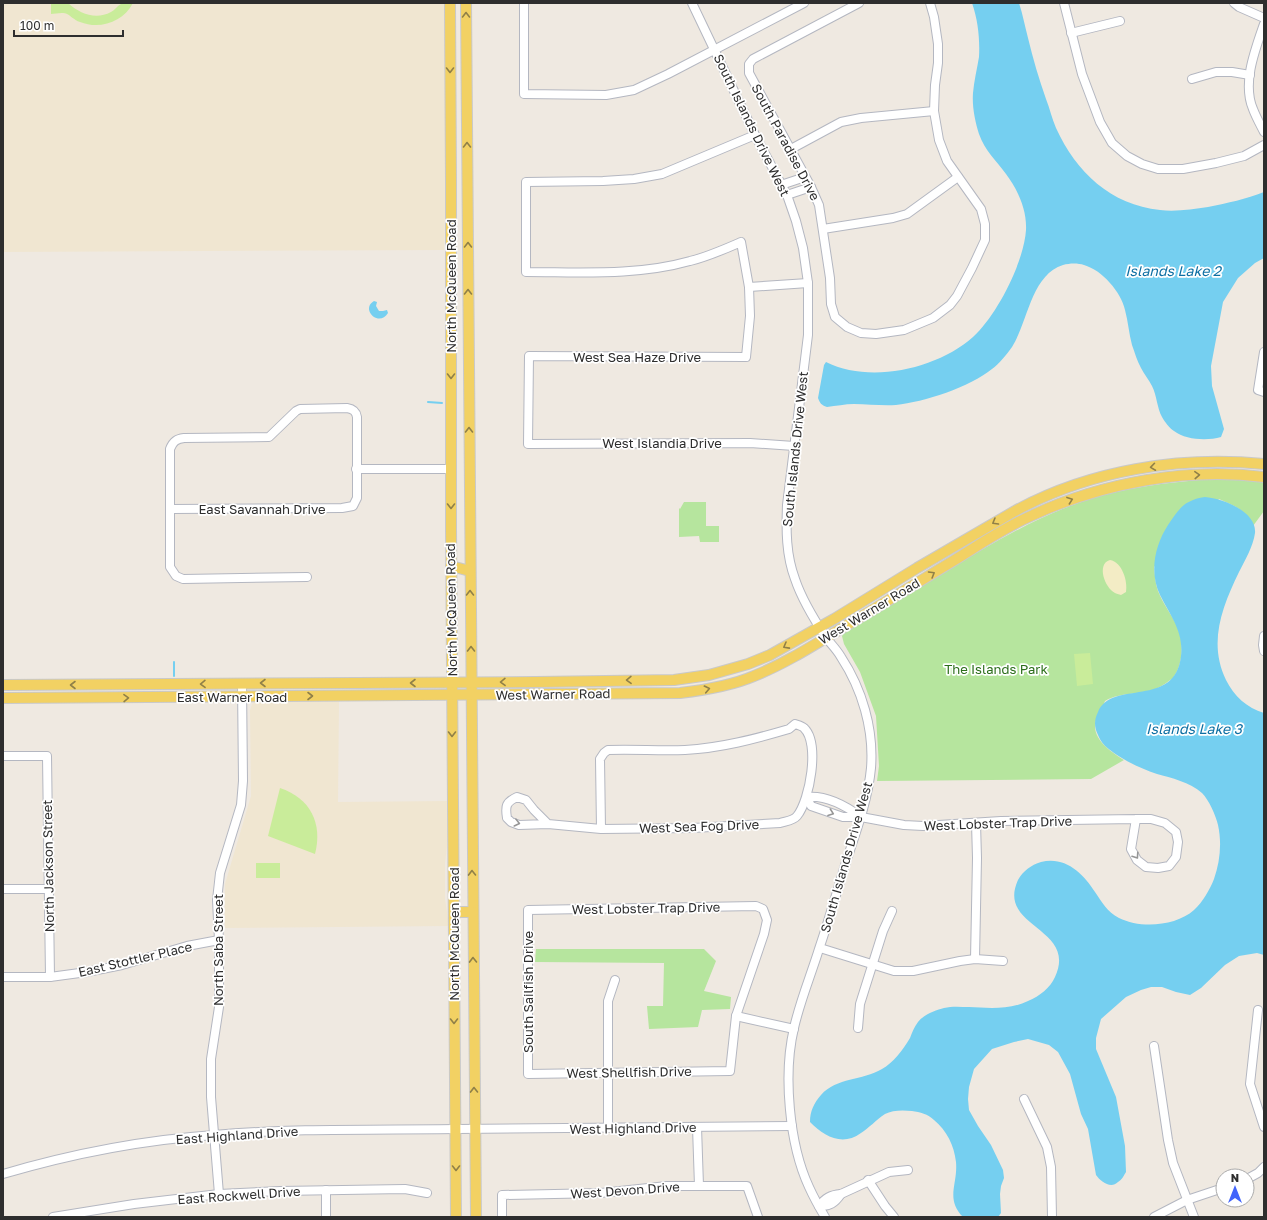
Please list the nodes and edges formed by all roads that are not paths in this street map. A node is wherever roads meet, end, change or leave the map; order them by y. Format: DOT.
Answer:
graph roads {
  1 [pos="450,3"];
  2 [pos="466,3"];
  3 [pos="524,3"];
  4 [pos="692,3"];
  5 [pos="804,3"];
  6 [pos="859,3"];
  7 [pos="930,3"];
  8 [pos="1064,3"];
  9 [pos="1234,3"];
  10 [pos="1264,18"];
  11 [pos="1120,21"];
  12 [pos="1264,24"];
  13 [pos="1070,32"];
  14 [pos="715,50"];
  15 [pos="1250,75"];
  16 [pos="1192,79"];
  17 [pos="934,111"];
  18 [pos="1264,132"];
  19 [pos="755,135"];
  20 [pos="1264,145"];
  21 [pos="791,149"];
  22 [pos="805,177"];
  23 [pos="958,177"];
  24 [pos="781,185"];
  25 [pos="811,187"];
  26 [pos="787,195"];
  27 [pos="823,229"];
  28 [pos="808,283"];
  29 [pos="749,287"];
  30 [pos="1264,352"];
  31 [pos="1261,391"];
  32 [pos="528,444"];
  33 [pos="794,446"];
  34 [pos="1264,464"];
  35 [pos="356,469"];
  36 [pos="451,469"];
  37 [pos="469,469"];
  38 [pos="1264,477"];
  39 [pos="171,509"];
  40 [pos="451,566"];
  41 [pos="470,570"];
  42 [pos="307,577"];
  43 [pos="241,578"];
  44 [pos="241,587"];
  45 [pos="820,627"];
  46 [pos="1264,636"];
  47 [pos="826,637"];
  48 [pos="1264,651"];
  49 [pos="668,680"];
  50 [pos="462,683"];
  51 [pos="242,684"];
  52 [pos="3,685"];
  53 [pos="32,685"];
  54 [pos="3,692"];
  55 [pos="668,693"];
  56 [pos="461,695"];
  57 [pos="243,696"];
  58 [pos="3,698"];
  59 [pos="3,756"];
  60 [pos="807,797"];
  61 [pos="861,817"];
  62 [pos="1136,819"];
  63 [pos="976,823"];
  64 [pos="548,824"];
  65 [pos="601,829"];
  66 [pos="3,889"];
  67 [pos="48,889"];
  68 [pos="528,910"];
  69 [pos="454,912"];
  70 [pos="473,912"];
  71 [pos="892,912"];
  72 [pos="219,940"];
  73 [pos="820,948"];
  74 [pos="976,959"];
  75 [pos="1003,961"];
  76 [pos="872,964"];
  77 [pos="3,977"];
  78 [pos="50,977"];
  79 [pos="615,980"];
  80 [pos="1258,1010"];
  81 [pos="736,1016"];
  82 [pos="858,1028"];
  83 [pos="794,1029"];
  84 [pos="1154,1046"];
  85 [pos="608,1073"];
  86 [pos="528,1074"];
  87 [pos="1024,1099"];
  88 [pos="792,1126"];
  89 [pos="697,1127"];
  90 [pos="1264,1127"];
  91 [pos="608,1128"];
  92 [pos="455,1129"];
  93 [pos="475,1129"];
  94 [pos="213,1135"];
  95 [pos="1264,1167"];
  96 [pos="908,1170"];
  97 [pos="3,1174"];
  98 [pos="1255,1175"];
  99 [pos="868,1180"];
  100 [pos="699,1186"];
  101 [pos="326,1190"];
  102 [pos="1215,1191"];
  103 [pos="427,1193"];
  104 [pos="219,1194"];
  105 [pos="1187,1200"];
  106 [pos="819,1206"];
  107 [pos="58,1216"];
  108 [pos="326,1217"];
  109 [pos="456,1217"];
  110 [pos="476,1217"];
  111 [pos="502,1217"];
  112 [pos="758,1217"];
  113 [pos="825,1217"];
  114 [pos="894,1217"];
  115 [pos="1052,1217"];
  116 [pos="1154,1217"];
  117 [pos="1194,1217"];
  1 -- 36 [label="main road, North McQueen Road, one-way"];
  37 -- 2 [label="main road, North McQueen Road, one-way"];
  3 -- 14 [label="street"];
  4 -- 14 [label="street, South Islands Drive West"];
  5 -- 14 [label="street"];
  6 -- 21 [label="street, South Paradise Drive"];
  7 -- 17 [label="street"];
  8 -- 13 [label="street"];
  9 -- 10 [label="street"];
  11 -- 13 [label="street"];
  12 -- 15 [label="street"];
  13 -- 20 [label="street"];
  14 -- 19 [label="street, South Islands Drive West"];
  15 -- 16 [label="street"];
  15 -- 18 [label="street"];
  17 -- 21 [label="street"];
  17 -- 23 [label="street"];
  19 -- 24 [label="street, South Islands Drive West"];
  19 -- 29 [label="street"];
  21 -- 22 [label="street, South Paradise Drive"];
  22 -- 24 [label="street"];
  22 -- 25 [label="street, South Paradise Drive"];
  23 -- 27 [label="street"];
  23 -- 27 [label="street, South Paradise Drive"];
  24 -- 26 [label="street, South Islands Drive West"];
  25 -- 26 [label="street"];
  25 -- 27 [label="street, South Paradise Drive"];
  26 -- 28 [label="street, South Islands Drive West"];
  28 -- 29 [label="street"];
  28 -- 33 [label="street, South Islands Drive West"];
  29 -- 32 [label="street, West Sea Haze Drive"];
  30 -- 31 [label="street"];
  32 -- 33 [label="street, West Islandia Drive"];
  33 -- 45 [label="street, South Islands Drive West"];
  34 -- 45 [label="main road, West Warner Road, one-way"];
  35 -- 36 [label="street"];
  35 -- 39 [label="street, East Savannah Drive"];
  35 -- 39 [label="street"];
  36 -- 37 [label="main road"];
  36 -- 40 [label="main road, North McQueen Road, one-way"];
  37 -- 41 [label="main road, North McQueen Road"];
  47 -- 38 [label="main road, West Warner Road, one-way"];
  39 -- 43 [label="street"];
  40 -- 41 [label="main road"];
  40 -- 50 [label="main road, North McQueen Road"];
  50 -- 41 [label="main road, North McQueen Road, one-way"];
  42 -- 43 [label="street"];
  43 -- 44 [label="street"];
  45 -- 47 [label="street, South Islands Drive West"];
  45 -- 49 [label="main road, West Warner Road, one-way"];
  46 -- 48 [label="street"];
  55 -- 47 [label="main road, West Warner Road, one-way"];
  47 -- 61 [label="street, South Islands Drive West"];
  49 -- 50 [label="main road, West Warner Road, one-way"];
  49 -- 55 [label="main road"];
  50 -- 51 [label="main road, East Warner Road, one-way"];
  50 -- 56 [label="main road, North McQueen Road"];
  50 -- 56 [label="main road, North McQueen Road"];
  51 -- 53 [label="main road, East Warner Road, one-way"];
  51 -- 57 [label="street, North Saba Street"];
  52 -- 53 [label="main road, East Warner Road"];
  53 -- 54 [label="main road"];
  55 -- 56 [label="main road, West Warner Road"];
  57 -- 56 [label="main road, East Warner Road, one-way"];
  56 -- 69 [label="main road, North McQueen Road, one-way"];
  70 -- 56 [label="main road, North McQueen Road, one-way"];
  58 -- 57 [label="main road, East Warner Road, one-way"];
  57 -- 72 [label="street, North Saba Street"];
  59 -- 67 [label="street, North Jackson Street"];
  60 -- 61 [label="street"];
  60 -- 65 [label="street, West Sea Fog Drive"];
  60 -- 65 [label="street"];
  61 -- 63 [label="street, West Lobster Trap Drive"];
  61 -- 73 [label="street, South Islands Drive West"];
  62 -- 62 [label="street, West Lobster Trap Drive, one-way"];
  62 -- 63 [label="street, West Lobster Trap Drive"];
  63 -- 74 [label="street"];
  64 -- 64 [label="street, West Sea Fog Drive, one-way"];
  64 -- 65 [label="street, West Sea Fog Drive"];
  66 -- 67 [label="street"];
  67 -- 78 [label="street, North Jackson Street"];
  68 -- 81 [label="street, West Lobster Trap Drive"];
  68 -- 86 [label="street, South Sailfish Drive"];
  69 -- 70 [label="main road"];
  69 -- 92 [label="main road, North McQueen Road, one-way"];
  93 -- 70 [label="main road, North McQueen Road, one-way"];
  71 -- 76 [label="street"];
  72 -- 78 [label="street, East Stottler Place"];
  72 -- 94 [label="street, North Saba Street"];
  73 -- 76 [label="street"];
  73 -- 83 [label="street, South Islands Drive West"];
  74 -- 75 [label="street"];
  74 -- 76 [label="street"];
  76 -- 82 [label="street"];
  77 -- 78 [label="street, East Stottler Place"];
  79 -- 85 [label="street"];
  80 -- 90 [label="street"];
  81 -- 83 [label="street"];
  81 -- 85 [label="street, West Shellfish Drive"];
  83 -- 88 [label="street, South Islands Drive West"];
  84 -- 105 [label="street"];
  85 -- 86 [label="street, West Shellfish Drive"];
  85 -- 91 [label="street"];
  87 -- 115 [label="street"];
  88 -- 89 [label="street, West Highland Drive"];
  88 -- 106 [label="street, South Islands Drive West"];
  89 -- 91 [label="street, West Highland Drive"];
  89 -- 100 [label="street"];
  91 -- 93 [label="street, West Highland Drive"];
  92 -- 93 [label="street, East Highland Drive"];
  92 -- 94 [label="street, East Highland Drive"];
  92 -- 109 [label="main road, North McQueen Road, one-way"];
  93 -- 110 [label="main road, North McQueen Road"];
  94 -- 97 [label="street, East Highland Drive"];
  94 -- 104 [label="street, North Saba Street"];
  95 -- 98 [label="street"];
  96 -- 99 [label="street"];
  99 -- 106 [label="street"];
  99 -- 114 [label="street"];
  100 -- 111 [label="street, West Devon Drive"];
  100 -- 112 [label="street, West Devon Drive"];
  101 -- 103 [label="street, East Rockwell Drive"];
  101 -- 104 [label="street, East Rockwell Drive"];
  101 -- 108 [label="street"];
  102 -- 105 [label="street"];
  104 -- 107 [label="street, East Rockwell Drive"];
  105 -- 116 [label="street"];
  105 -- 117 [label="street"];
  106 -- 113 [label="street, South Islands Drive West"];
}
